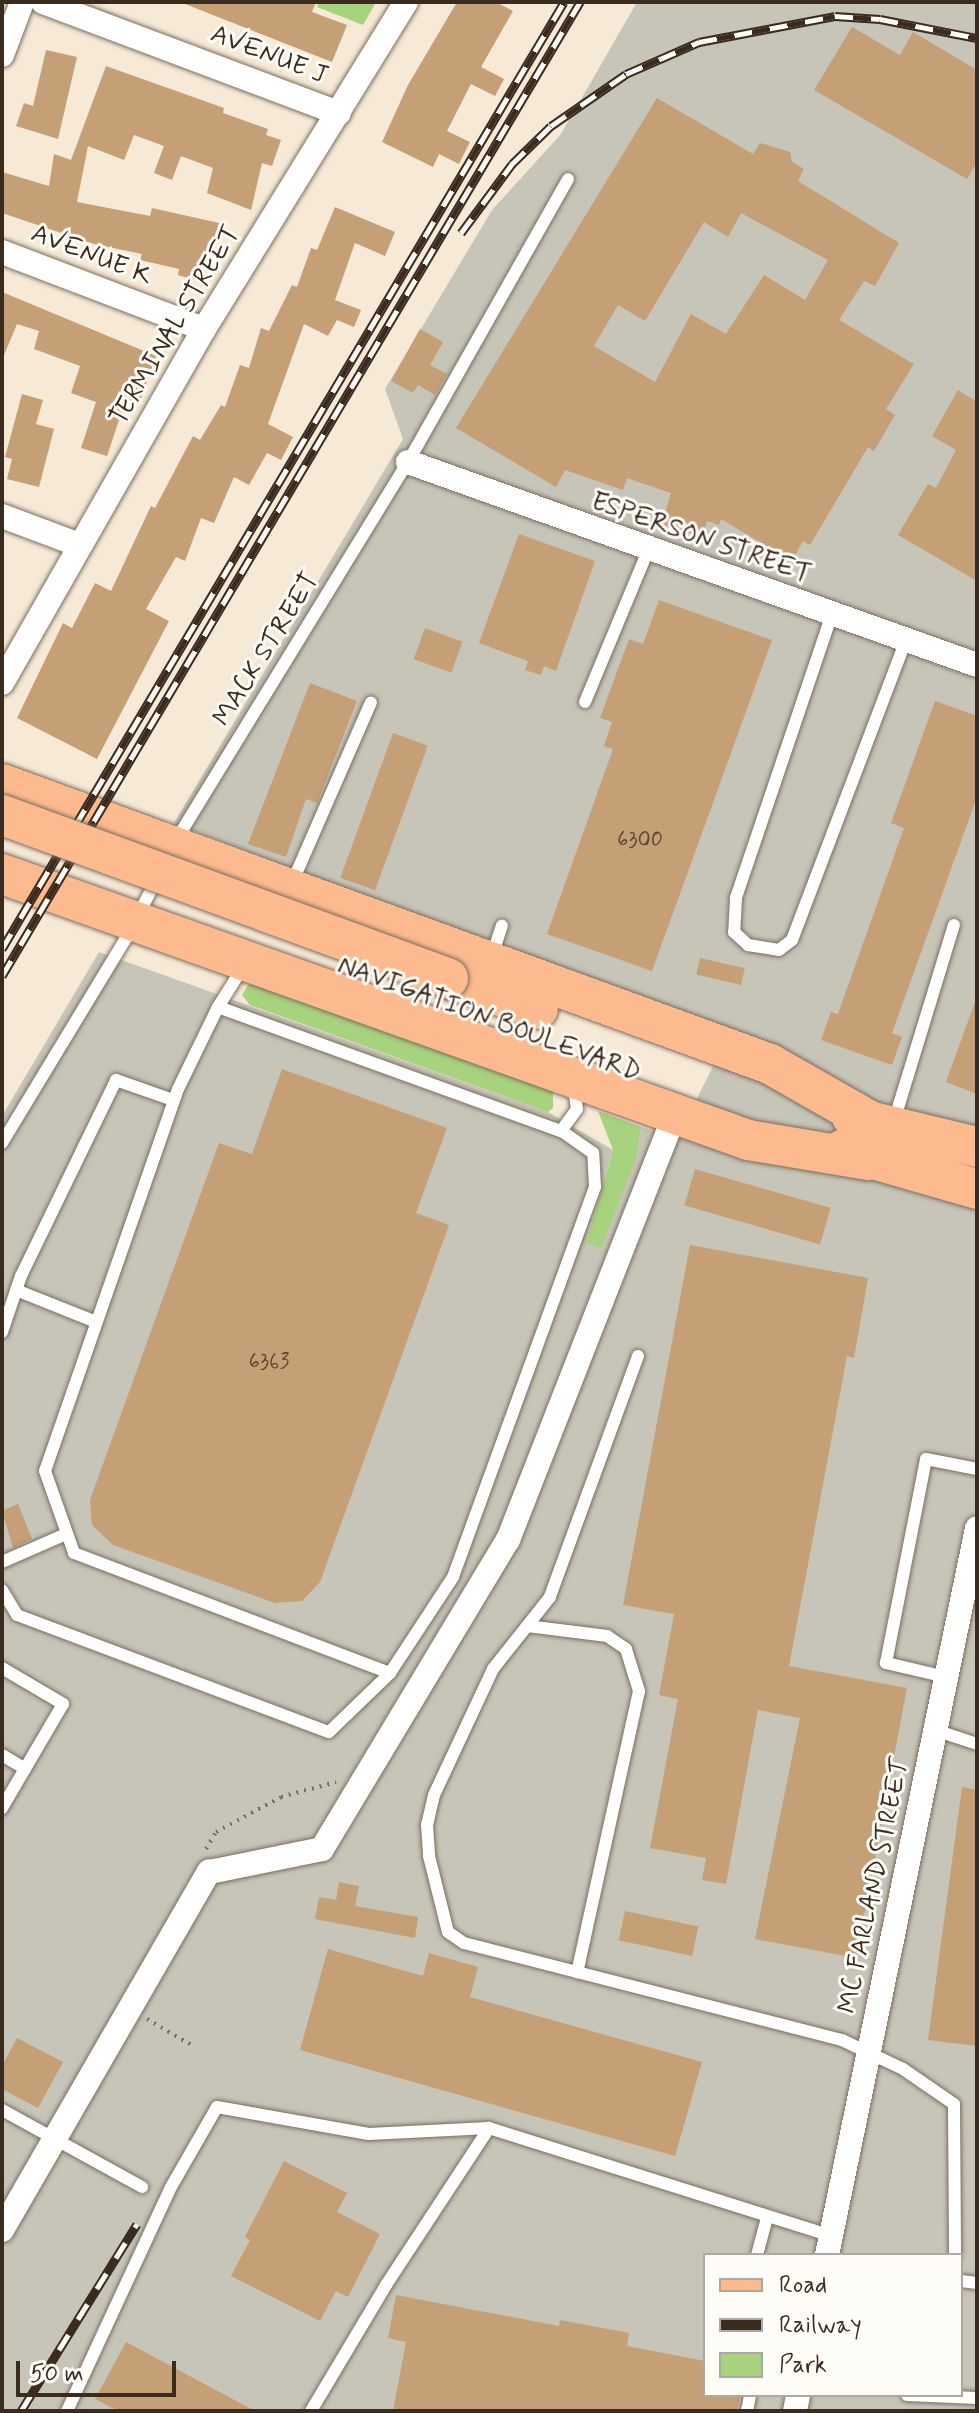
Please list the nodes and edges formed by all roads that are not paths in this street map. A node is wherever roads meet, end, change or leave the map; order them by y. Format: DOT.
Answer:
graph roads {
  1 [pos="22,2"];
  2 [pos="43,2"];
  3 [pos="406,2"];
  4 [pos="2,55"];
  5 [pos="339,113"];
  6 [pos="568,179"];
  7 [pos="2,252"];
  8 [pos="204,329"];
  9 [pos="408,462"];
  10 [pos="2,516"];
  11 [pos="79,545"];
  12 [pos="648,551"];
  13 [pos="832,614"];
  14 [pos="905,642"];
  15 [pos="977,665"];
  16 [pos="2,683"];
  17 [pos="371,702"];
  18 [pos="585,702"];
  19 [pos="2,784"];
  20 [pos="2,815"];
  21 [pos="2,845"];
  22 [pos="172,847"];
  23 [pos="2,874"];
  24 [pos="289,889"];
  25 [pos="136,922"];
  26 [pos="954,925"];
  27 [pos="247,962"];
  28 [pos="444,990"];
  29 [pos="218,1007"];
  30 [pos="573,1080"];
  31 [pos="173,1100"];
  32 [pos="674,1116"];
  33 [pos="561,1131"];
  34 [pos="879,1138"];
  35 [pos="2,1143"];
  36 [pos="977,1147"];
  37 [pos="977,1189"];
  38 [pos="16,1290"];
  39 [pos="96,1322"];
  40 [pos="2,1332"];
  41 [pos="638,1356"];
  42 [pos="977,1469"];
  43 [pos="977,1528"];
  44 [pos="66,1534"];
  45 [pos="2,1562"];
  46 [pos="2,1590"];
  47 [pos="527,1626"];
  48 [pos="2,1668"];
  49 [pos="390,1673"];
  50 [pos="946,1677"];
  51 [pos="935,1730"];
  52 [pos="977,1744"];
  53 [pos="2,1755"];
  54 [pos="25,1769"];
  55 [pos="2,1808"];
  56 [pos="577,1972"];
  57 [pos="869,2051"];
  58 [pos="2,2110"];
  59 [pos="489,2128"];
  60 [pos="54,2139"];
  61 [pos="142,2187"];
  62 [pos="767,2217"];
  63 [pos="2,2230"];
  64 [pos="829,2246"];
  65 [pos="758,2253"];
  66 [pos="955,2253"];
  67 [pos="67,2411"];
  68 [pos="311,2411"];
  1 -- 4 [label="street"];
  2 -- 5 [label="street, AVENUE J"];
  3 -- 5 [label="street, TERMINAL STREET"];
  5 -- 8 [label="street, TERMINAL STREET"];
  6 -- 9 [label="lane, MACK STREET"];
  7 -- 8 [label="street, AVENUE K"];
  8 -- 11 [label="street, TERMINAL STREET"];
  9 -- 12 [label="street, ESPERSON STREET"];
  9 -- 22 [label="lane, MACK STREET"];
  10 -- 11 [label="street"];
  11 -- 16 [label="street, TERMINAL STREET"];
  12 -- 13 [label="street, ESPERSON STREET"];
  12 -- 18 [label="lane"];
  13 -- 14 [label="street, ESPERSON STREET"];
  13 -- 14 [label="lane"];
  14 -- 15 [label="street, ESPERSON STREET"];
  17 -- 24 [label="lane"];
  19 -- 22 [label="main road"];
  20 -- 28 [label="main road, NAVIGATION BOULEVARD, bridge"];
  21 -- 28 [label="main road, NAVIGATION BOULEVARD"];
  22 -- 24 [label="main road"];
  22 -- 25 [label="lane, MACK STREET"];
  23 -- 25 [label="main road"];
  24 -- 34 [label="main road"];
  25 -- 27 [label="main road"];
  25 -- 35 [label="lane, MACK STREET"];
  26 -- 34 [label="lane"];
  27 -- 29 [label="lane"];
  27 -- 30 [label="main road"];
  28 -- 34 [label="main road, NAVIGATION BOULEVARD"];
  29 -- 31 [label="lane"];
  29 -- 33 [label="lane"];
  30 -- 32 [label="main road"];
  30 -- 33 [label="lane"];
  31 -- 38 [label="lane"];
  31 -- 39 [label="lane"];
  32 -- 34 [label="main road"];
  32 -- 60 [label="street"];
  33 -- 49 [label="lane"];
  34 -- 36 [label="main road, NAVIGATION BOULEVARD"];
  34 -- 37 [label="main road, NAVIGATION BOULEVARD"];
  38 -- 39 [label="lane"];
  38 -- 40 [label="lane"];
  39 -- 44 [label="lane"];
  41 -- 47 [label="lane"];
  42 -- 50 [label="lane"];
  43 -- 50 [label="street, MC FARLAND STREET"];
  44 -- 45 [label="lane"];
  44 -- 49 [label="lane"];
  46 -- 49 [label="lane"];
  47 -- 56 [label="lane"];
  47 -- 56 [label="lane"];
  48 -- 54 [label="lane"];
  50 -- 51 [label="street, MC FARLAND STREET"];
  51 -- 52 [label="lane"];
  51 -- 57 [label="street, MC FARLAND STREET"];
  53 -- 54 [label="lane"];
  54 -- 55 [label="lane"];
  56 -- 57 [label="lane"];
  57 -- 64 [label="street, MC FARLAND STREET"];
  57 -- 66 [label="lane"];
  58 -- 60 [label="lane"];
  59 -- 62 [label="lane"];
  59 -- 67 [label="lane"];
  59 -- 68 [label="lane"];
  60 -- 61 [label="lane"];
  60 -- 63 [label="street"];
  62 -- 64 [label="lane"];
  62 -- 65 [label="lane"];
}
